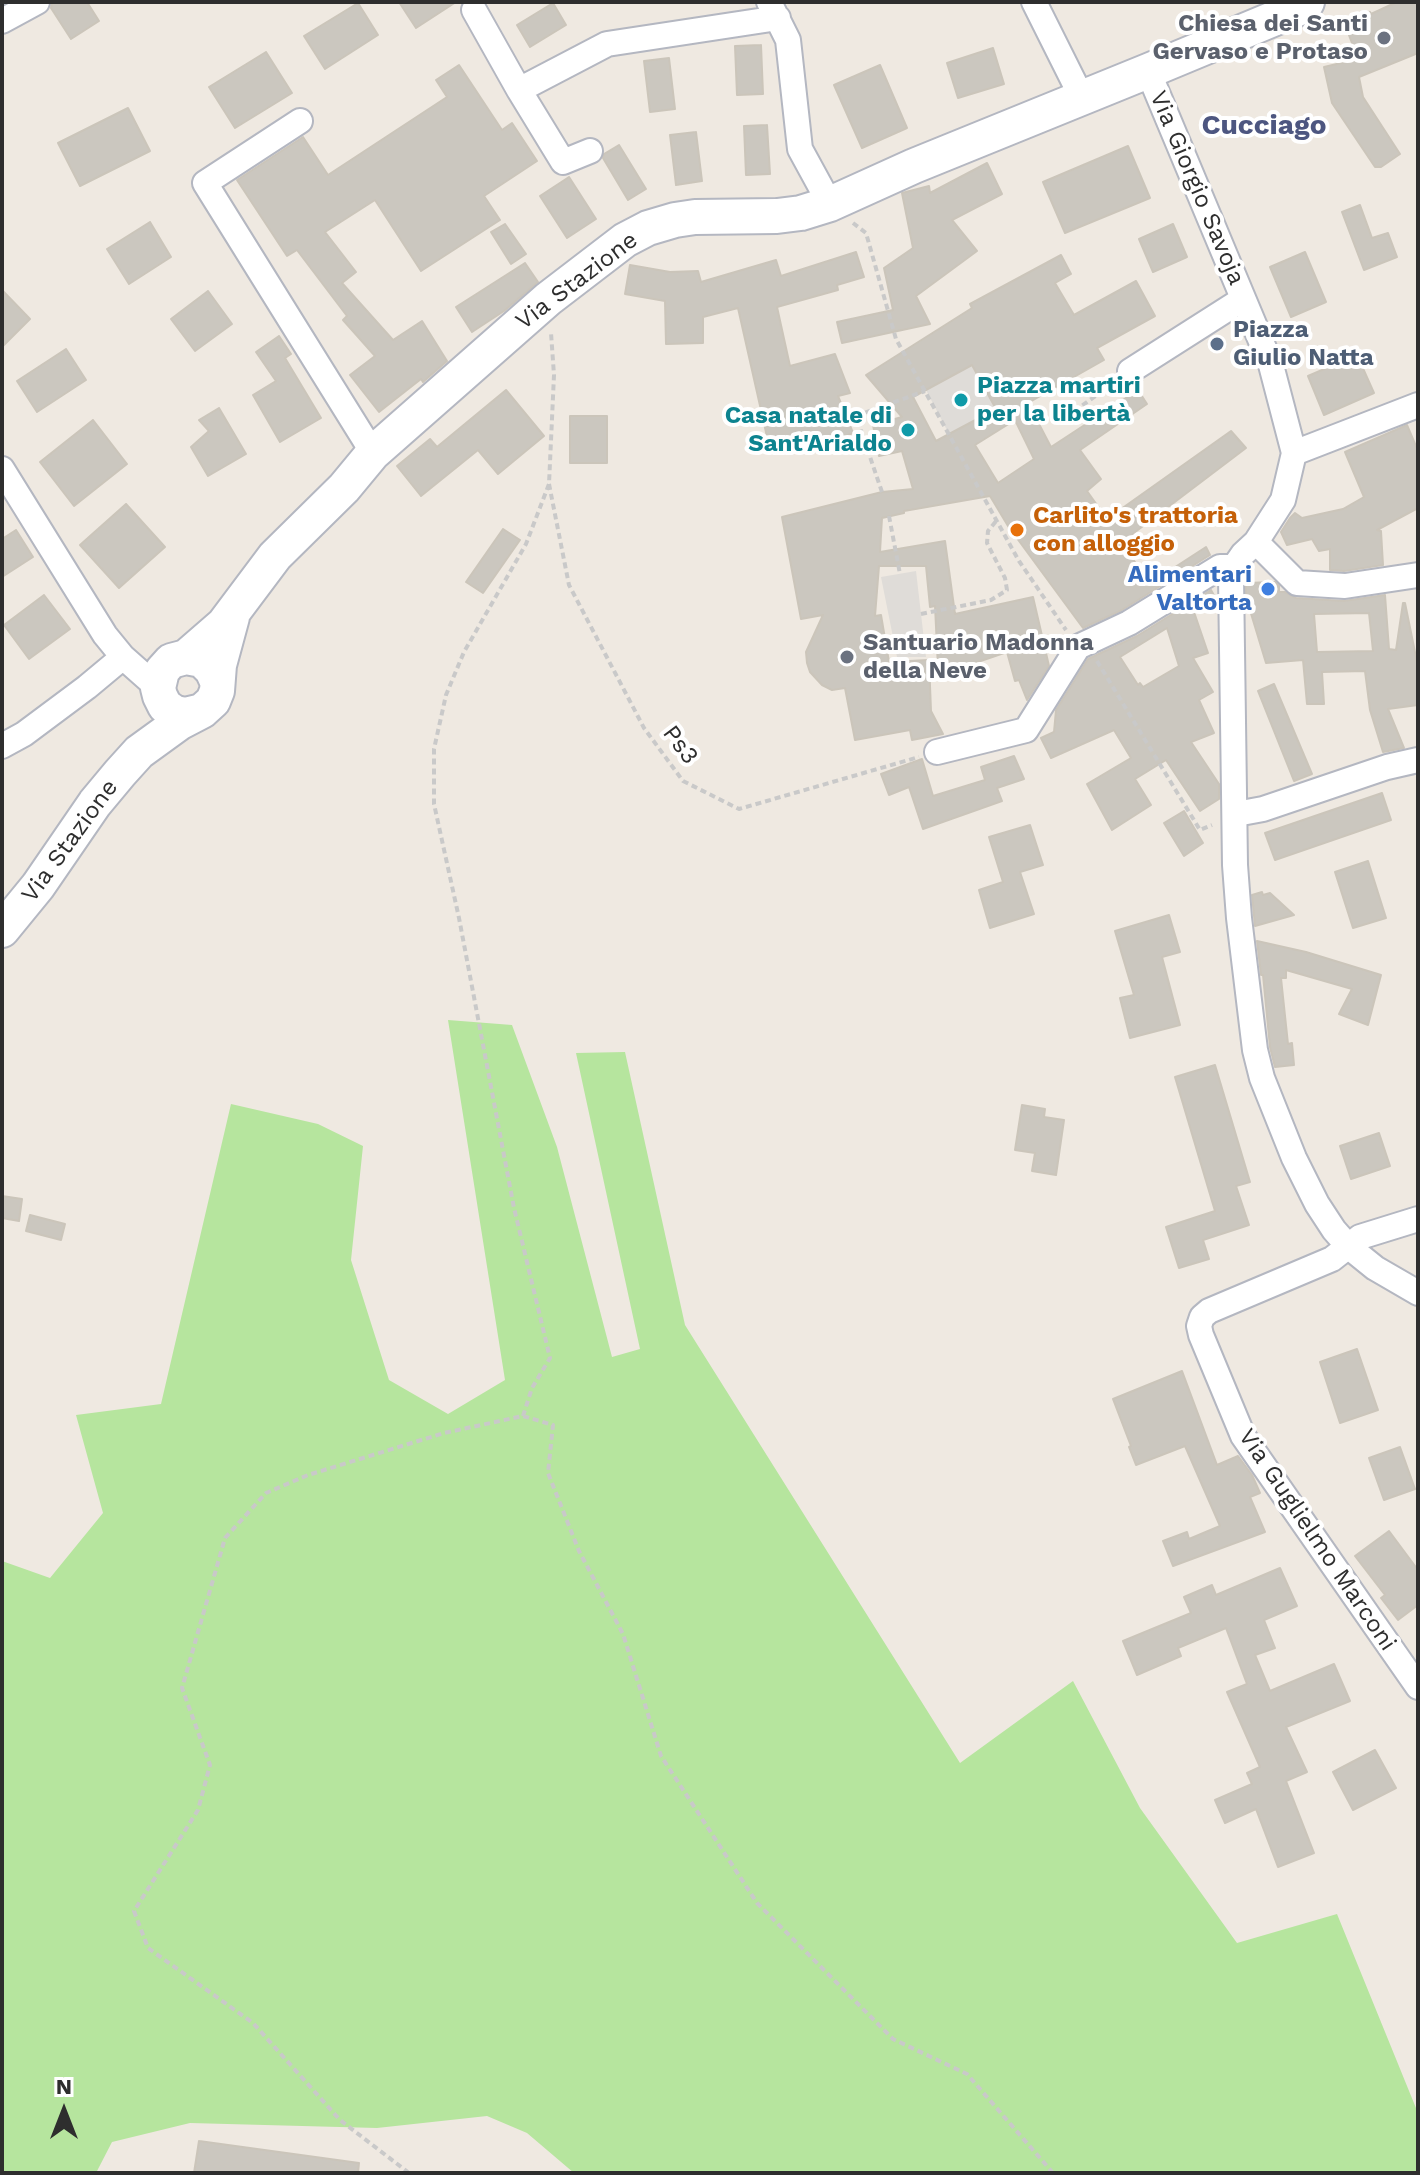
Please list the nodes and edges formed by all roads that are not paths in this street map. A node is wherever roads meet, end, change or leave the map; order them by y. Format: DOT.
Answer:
graph roads {
  1 [pos="37,2"];
  2 [pos="1034,2"];
  3 [pos="1307,2"];
  4 [pos="474,10"];
  5 [pos="773,10"];
  6 [pos="2,21"];
  7 [pos="1148,71"];
  8 [pos="519,90"];
  9 [pos="1082,98"];
  10 [pos="300,121"];
  11 [pos="590,151"];
  12 [pos="830,204"];
  13 [pos="1243,299"];
  14 [pos="1130,371"];
  15 [pos="1418,405"];
  16 [pos="373,453"];
  17 [pos="1294,453"];
  18 [pos="2,469"];
  19 [pos="1256,542"];
  20 [pos="1234,567"];
  21 [pos="1418,575"];
  22 [pos="234,613"];
  23 [pos="123,657"];
  24 [pos="181,658"];
  25 [pos="217,681"];
  26 [pos="159,692"];
  27 [pos="202,711"];
  28 [pos="2,746"];
  29 [pos="139,752"];
  30 [pos="937,752"];
  31 [pos="1418,760"];
  32 [pos="1236,814"];
  33 [pos="2,930"];
  34 [pos="1418,1219"];
  35 [pos="1349,1247"];
  36 [pos="1418,1293"];
  37 [pos="1418,1687"];
  1 -- 6 [label="street"];
  2 -- 9 [label="street"];
  3 -- 7 [label="main road, Via Stazione"];
  4 -- 8 [label="street"];
  5 -- 8 [label="street"];
  5 -- 12 [label="street"];
  7 -- 9 [label="main road, Via Stazione"];
  7 -- 13 [label="street, Via Giorgio Savoja"];
  8 -- 11 [label="street"];
  9 -- 12 [label="main road, Via Stazione"];
  10 -- 16 [label="street"];
  12 -- 16 [label="main road, Via Stazione"];
  13 -- 14 [label="street"];
  13 -- 17 [label="street, Via Giorgio Savoja"];
  15 -- 17 [label="street"];
  16 -- 22 [label="main road, Via Stazione"];
  17 -- 19 [label="street, Via Giorgio Savoja"];
  18 -- 23 [label="street"];
  19 -- 20 [label="street, Via Giorgio Savoja"];
  19 -- 21 [label="street"];
  20 -- 30 [label="street"];
  20 -- 32 [label="street"];
  22 -- 24 [label="main road, Via Stazione"];
  22 -- 25 [label="main road, Via Stazione"];
  23 -- 24 [label="street"];
  23 -- 26 [label="street"];
  23 -- 28 [label="street"];
  24 -- 25 [label="main road"];
  24 -- 26 [label="main road"];
  25 -- 27 [label="main road"];
  26 -- 27 [label="main road"];
  26 -- 29 [label="main road, Via Stazione"];
  27 -- 29 [label="main road, Via Stazione"];
  29 -- 33 [label="main road, Via Stazione"];
  31 -- 32 [label="street"];
  32 -- 35 [label="street"];
  34 -- 35 [label="street"];
  35 -- 36 [label="street"];
  35 -- 37 [label="street, Via Guglielmo Marconi"];
}
